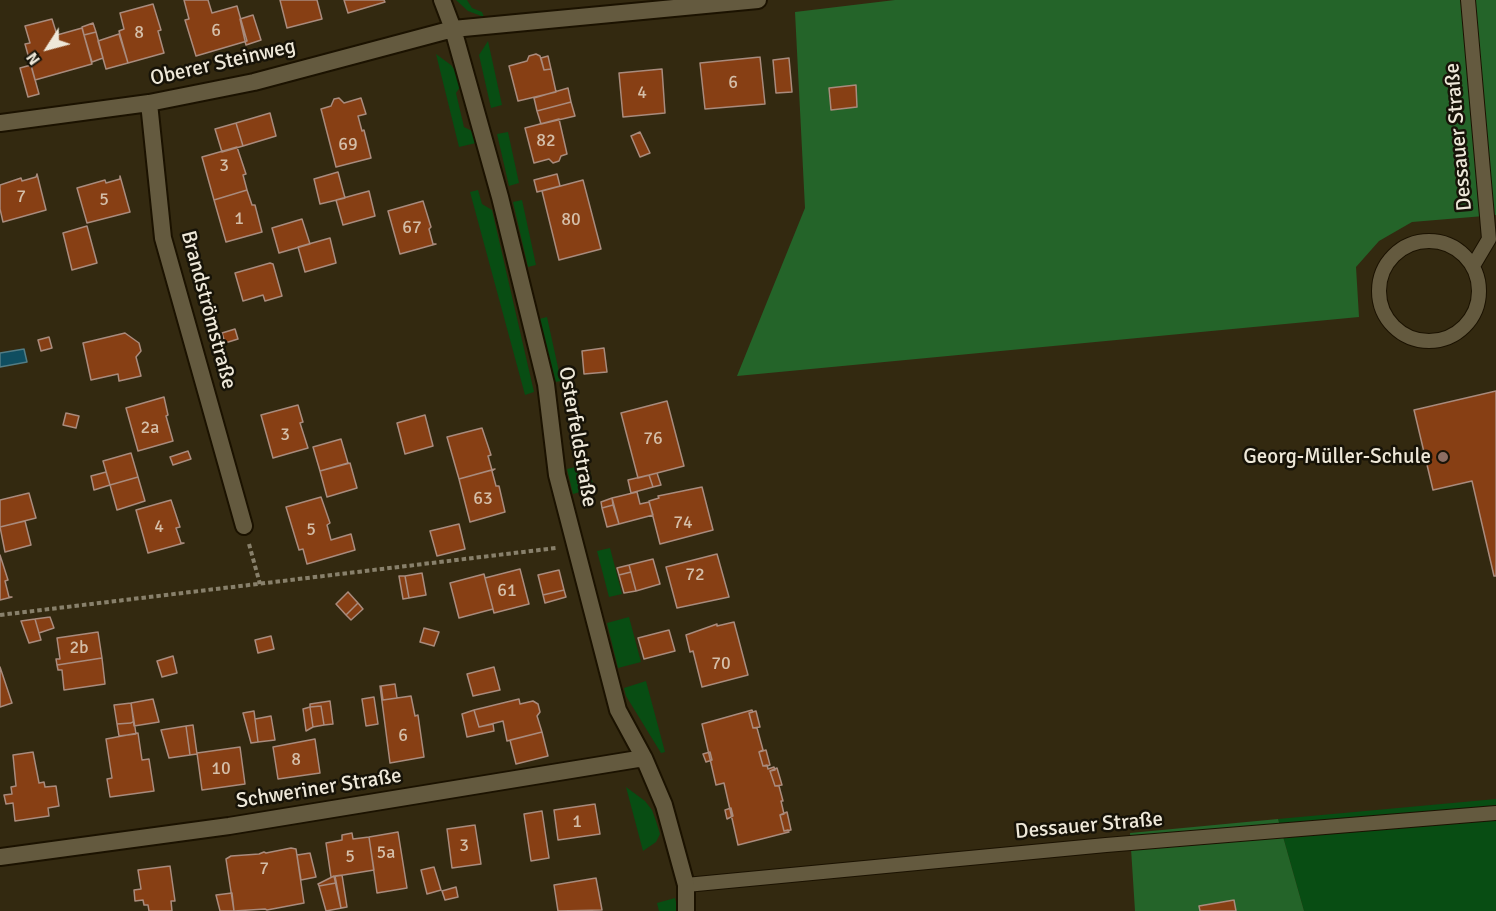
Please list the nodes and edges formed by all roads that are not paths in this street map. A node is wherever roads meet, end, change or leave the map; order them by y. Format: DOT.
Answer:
graph roads {
  1 [pos="442,0"];
  2 [pos="758,0"];
  3 [pos="1468,0"];
  4 [pos="453,29"];
  5 [pos="149,103"];
  6 [pos="0,123"];
  7 [pos="1473,266"];
  8 [pos="244,525"];
  9 [pos="644,758"];
  10 [pos="1496,813"];
  11 [pos="0,857"];
  12 [pos="686,885"];
  13 [pos="686,911"];
  1 -- 4 [label="street, Osterfeldstraße"];
  2 -- 4 [label="street, Oberer Steinweg"];
  3 -- 7 [label="lane, Dessauer Straße"];
  4 -- 5 [label="street, Oberer Steinweg"];
  4 -- 9 [label="street, Osterfeldstraße"];
  5 -- 6 [label="street, Oberer Steinweg"];
  5 -- 8 [label="street, Brandströmstraße"];
  7 -- 7 [label="lane"];
  9 -- 11 [label="street, Schweriner Straße"];
  9 -- 12 [label="street, Osterfeldstraße"];
  10 -- 12 [label="lane, Dessauer Straße"];
  12 -- 13 [label="street, Osterfeldstraße"];
}
